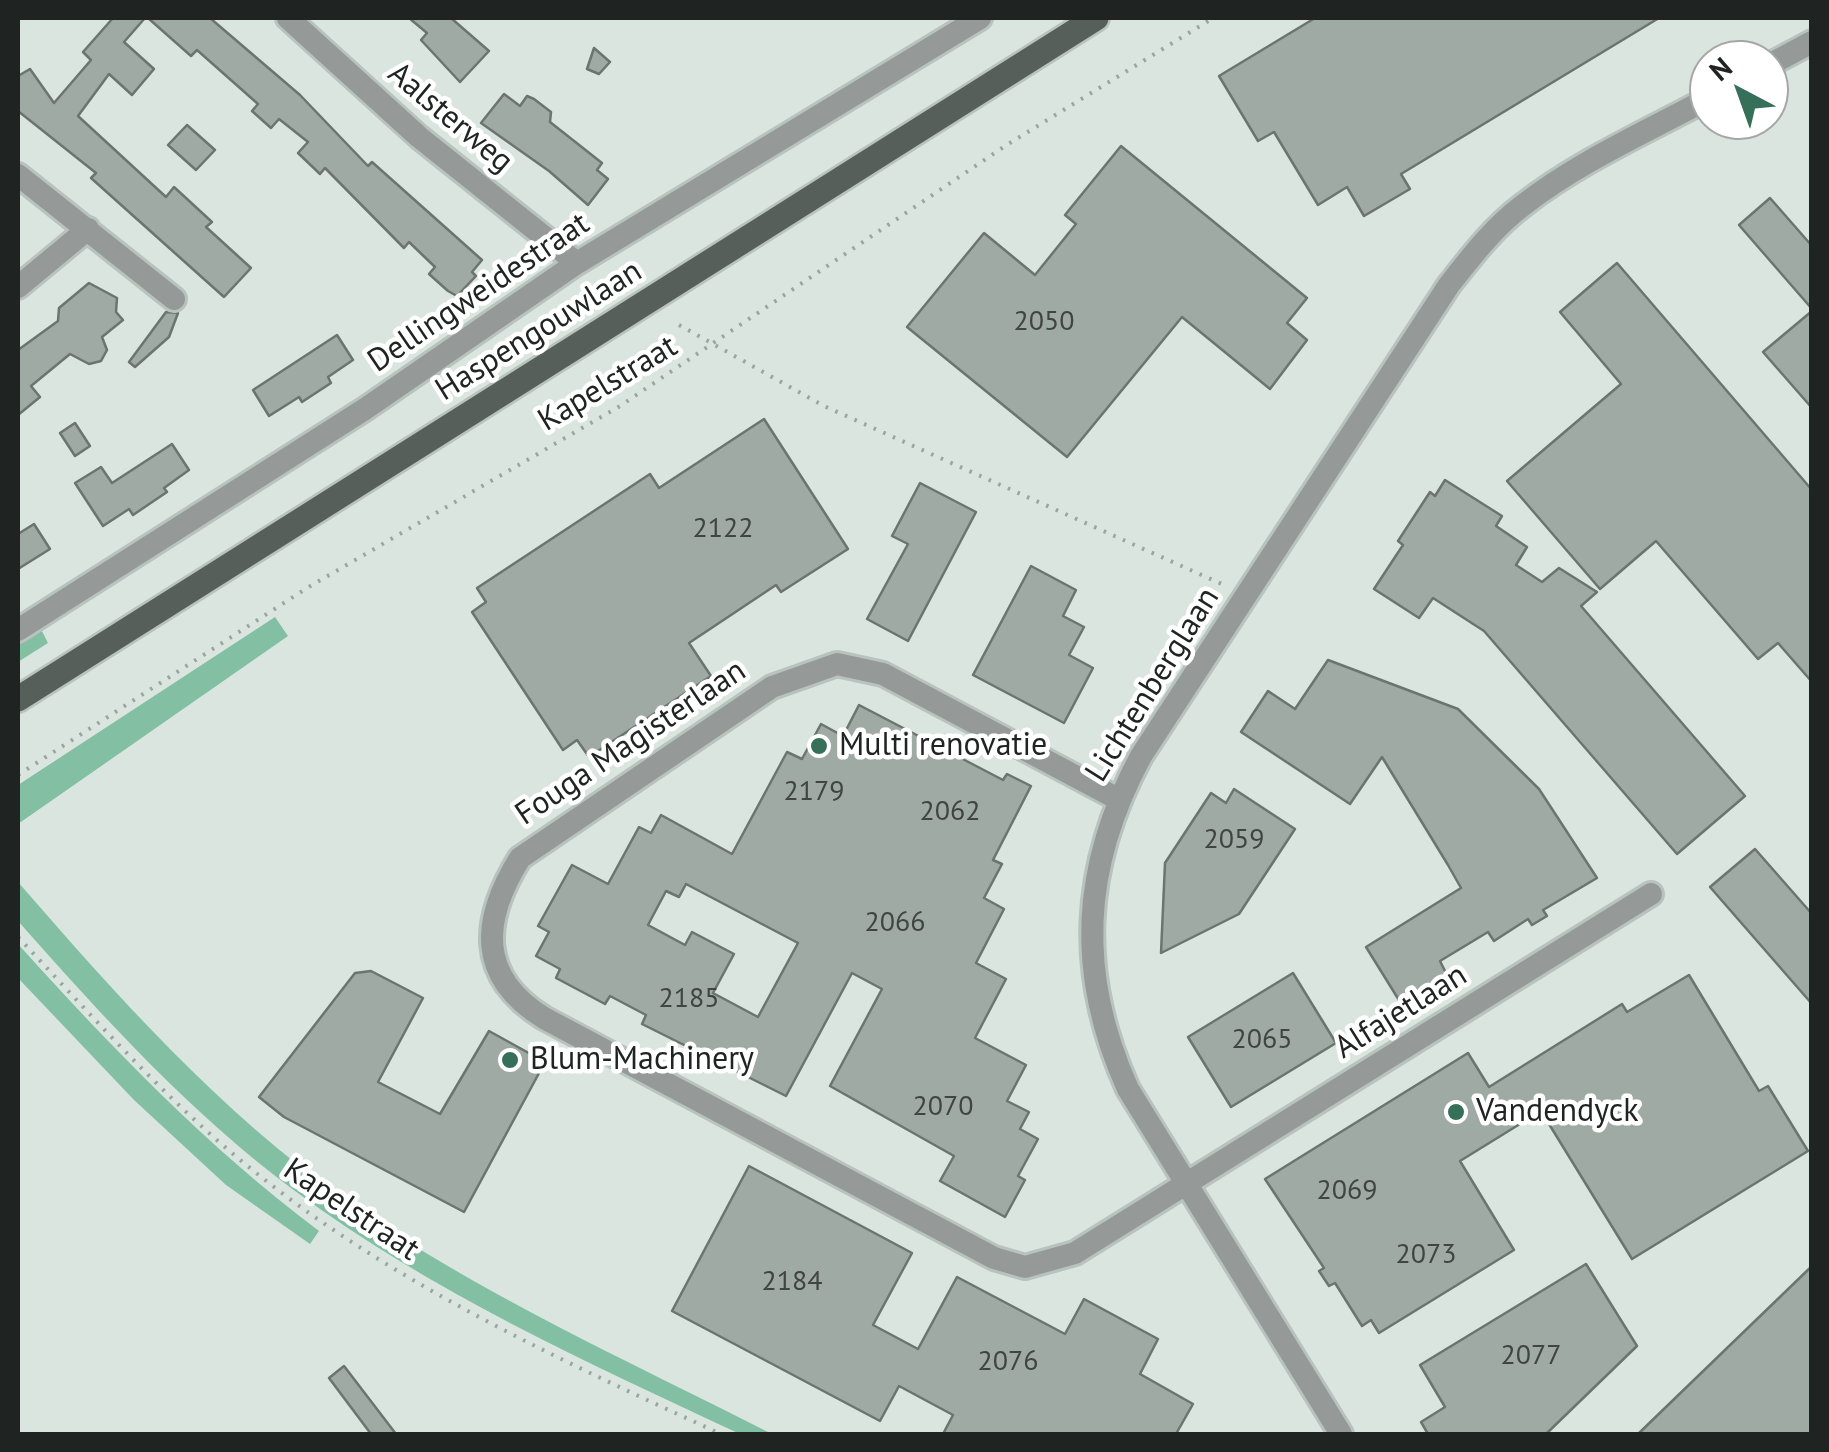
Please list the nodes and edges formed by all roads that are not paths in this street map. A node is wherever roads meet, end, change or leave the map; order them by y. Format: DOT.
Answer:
graph roads {
  1 [pos="288,18"];
  2 [pos="980,18"];
  3 [pos="1096,18"];
  4 [pos="1812,42"];
  5 [pos="1789,54"];
  6 [pos="1689,109"];
  7 [pos="18,176"];
  8 [pos="88,229"];
  9 [pos="577,263"];
  10 [pos="18,287"];
  11 [pos="174,299"];
  12 [pos="18,630"];
  13 [pos="18,699"];
  14 [pos="1118,798"];
  15 [pos="1650,894"];
  16 [pos="1186,1184"];
  17 [pos="1341,1434"];
  1 -- 9 [label="street, Aalsterweg"];
  2 -- 9 [label="street, Dellingweidestraat"];
  3 -- 13 [label="main road, Haspengouwlaan"];
  4 -- 5 [label="street"];
  6 -- 14 [label="street, Lichtenberglaan"];
  7 -- 8 [label="street"];
  8 -- 10 [label="street"];
  8 -- 11 [label="street"];
  9 -- 12 [label="street, Dellingweidestraat"];
  14 -- 16 [label="street, Lichtenberglaan"];
  14 -- 16 [label="street, Fouga Magisterlaan"];
  15 -- 16 [label="street, Alfajetlaan"];
  16 -- 17 [label="street, Lichtenberglaan"];
}
